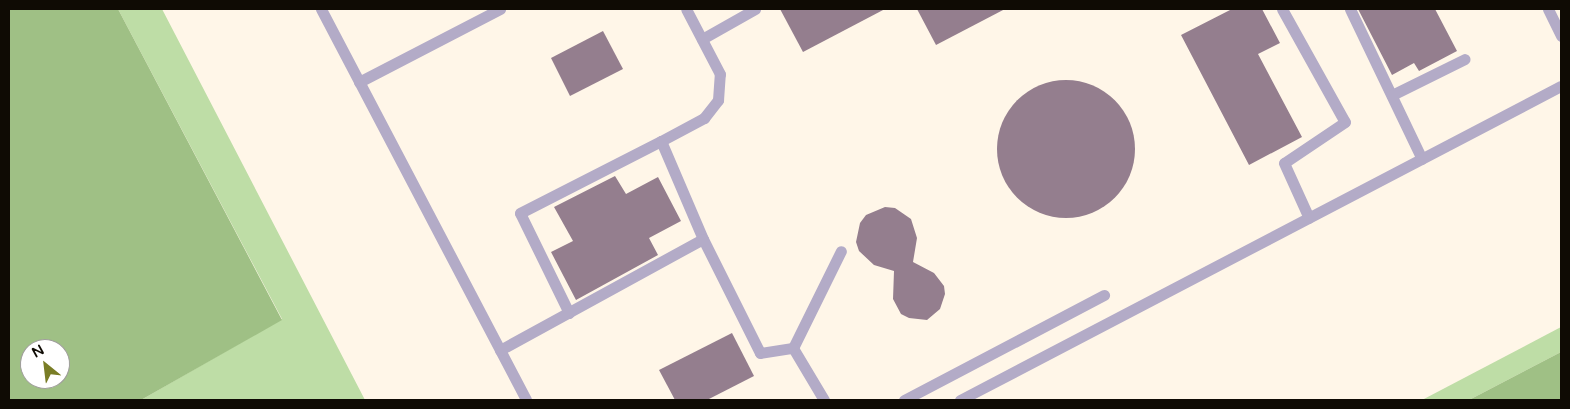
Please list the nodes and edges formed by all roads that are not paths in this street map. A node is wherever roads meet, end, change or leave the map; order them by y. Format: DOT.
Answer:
graph roads {
  1 [pos="321,9"];
  2 [pos="500,9"];
  3 [pos="686,9"];
  4 [pos="755,9"];
  5 [pos="1282,9"];
  6 [pos="1350,9"];
  7 [pos="1548,9"];
  8 [pos="1561,36"];
  9 [pos="702,40"];
  10 [pos="1465,58"];
  11 [pos="359,82"];
  12 [pos="1561,86"];
  13 [pos="1392,95"];
  14 [pos="661,140"];
  15 [pos="1422,159"];
  16 [pos="1309,218"];
  17 [pos="703,239"];
  18 [pos="841,251"];
  19 [pos="1104,295"];
  20 [pos="569,312"];
  21 [pos="793,348"];
  22 [pos="500,350"];
  23 [pos="526,400"];
  24 [pos="824,400"];
  25 [pos="904,400"];
  26 [pos="960,400"];
  1 -- 11 [label="lane"];
  2 -- 11 [label="lane"];
  3 -- 9 [label="lane"];
  4 -- 9 [label="lane"];
  5 -- 16 [label="lane"];
  6 -- 13 [label="lane"];
  7 -- 8 [label="lane"];
  9 -- 14 [label="lane"];
  10 -- 13 [label="lane"];
  11 -- 22 [label="lane"];
  12 -- 15 [label="lane"];
  13 -- 15 [label="lane"];
  14 -- 17 [label="lane"];
  14 -- 20 [label="lane"];
  15 -- 16 [label="lane"];
  16 -- 26 [label="lane"];
  17 -- 20 [label="lane"];
  17 -- 21 [label="lane"];
  18 -- 21 [label="lane"];
  19 -- 25 [label="lane"];
  20 -- 22 [label="lane"];
  21 -- 24 [label="lane"];
  22 -- 23 [label="lane"];
}
